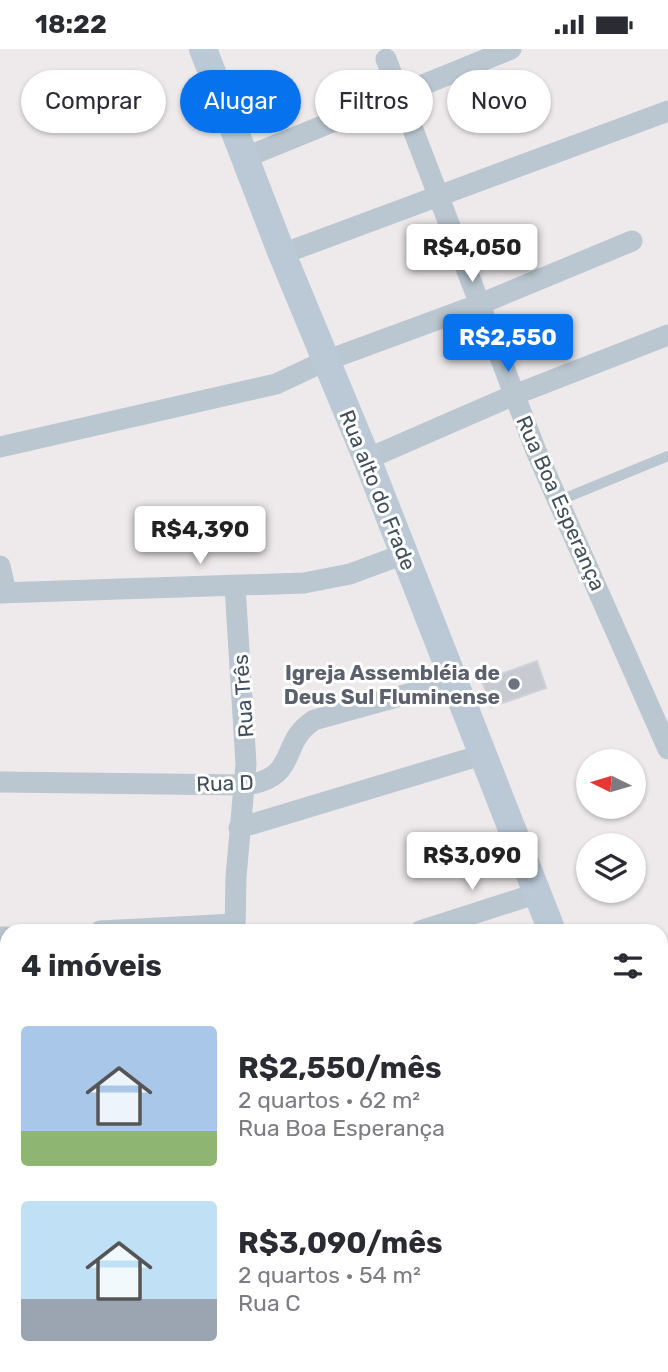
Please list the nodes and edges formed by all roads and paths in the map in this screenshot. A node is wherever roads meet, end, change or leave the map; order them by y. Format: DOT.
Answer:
graph roads {
  1 [pos="203,49"];
  2 [pos="511,49"];
  3 [pos="386,58"];
  4 [pos="391,70"];
  5 [pos="433,79"];
  6 [pos="668,111"];
  7 [pos="315,128"];
  8 [pos="415,133"];
  9 [pos="244,158"];
  10 [pos="440,197"];
  11 [pos="632,241"];
  12 [pos="282,254"];
  13 [pos="480,304"];
  14 [pos="668,335"];
  15 [pos="325,361"];
  16 [pos="514,395"];
  17 [pos="0,447"];
  18 [pos="668,456"];
  19 [pos="367,459"];
  20 [pos="558,501"];
  21 [pos="404,554"];
  22 [pos="0,566"];
  23 [pos="235,586"];
  24 [pos="3,592"];
  25 [pos="455,681"];
  26 [pos="668,748"];
  27 [pos="485,754"];
  28 [pos="0,782"];
  29 [pos="244,785"];
  30 [pos="239,828"];
  31 [pos="538,893"];
  32 [pos="235,924"];
  33 [pos="442,924"];
  34 [pos="549,924"];
  1 -- 9 [label="main road, Rua alto do Frade"];
  2 -- 5 [label="street"];
  3 -- 4 [label="street, Rua Boa Esperança"];
  6 -- 10 [label="street"];
  7 -- 9 [label="street"];
  8 -- 10 [label="street, Rua Boa Esperança"];
  9 -- 12 [label="main road, Rua alto do Frade"];
  10 -- 12 [label="street"];
  10 -- 13 [label="street, Rua Boa Esperança"];
  11 -- 13 [label="street"];
  12 -- 15 [label="main road, Rua alto do Frade"];
  13 -- 15 [label="street"];
  13 -- 16 [label="street, Rua Boa Esperança"];
  14 -- 16 [label="street"];
  15 -- 17 [label="street"];
  15 -- 19 [label="main road, Rua alto do Frade"];
  16 -- 19 [label="street"];
  16 -- 20 [label="street, Rua Boa Esperança"];
  18 -- 20 [label="lane"];
  19 -- 21 [label="main road, Rua alto do Frade"];
  20 -- 26 [label="street, Rua Boa Esperança"];
  21 -- 23 [label="street"];
  21 -- 25 [label="main road, Rua alto do Frade"];
  22 -- 24 [label="street"];
  23 -- 24 [label="street"];
  23 -- 29 [label="street, Rua Três"];
  25 -- 27 [label="main road, Rua alto do Frade"];
  25 -- 29 [label="street, Rua D"];
  27 -- 30 [label="street, Rua D"];
  27 -- 31 [label="main road, Rua alto do Frade"];
  28 -- 29 [label="street, Rua D"];
  29 -- 30 [label="street, Rua Três"];
  30 -- 32 [label="street, Rua Três"];
  31 -- 33 [label="street"];
  31 -- 34 [label="main road, Rua alto do Frade"];
}
